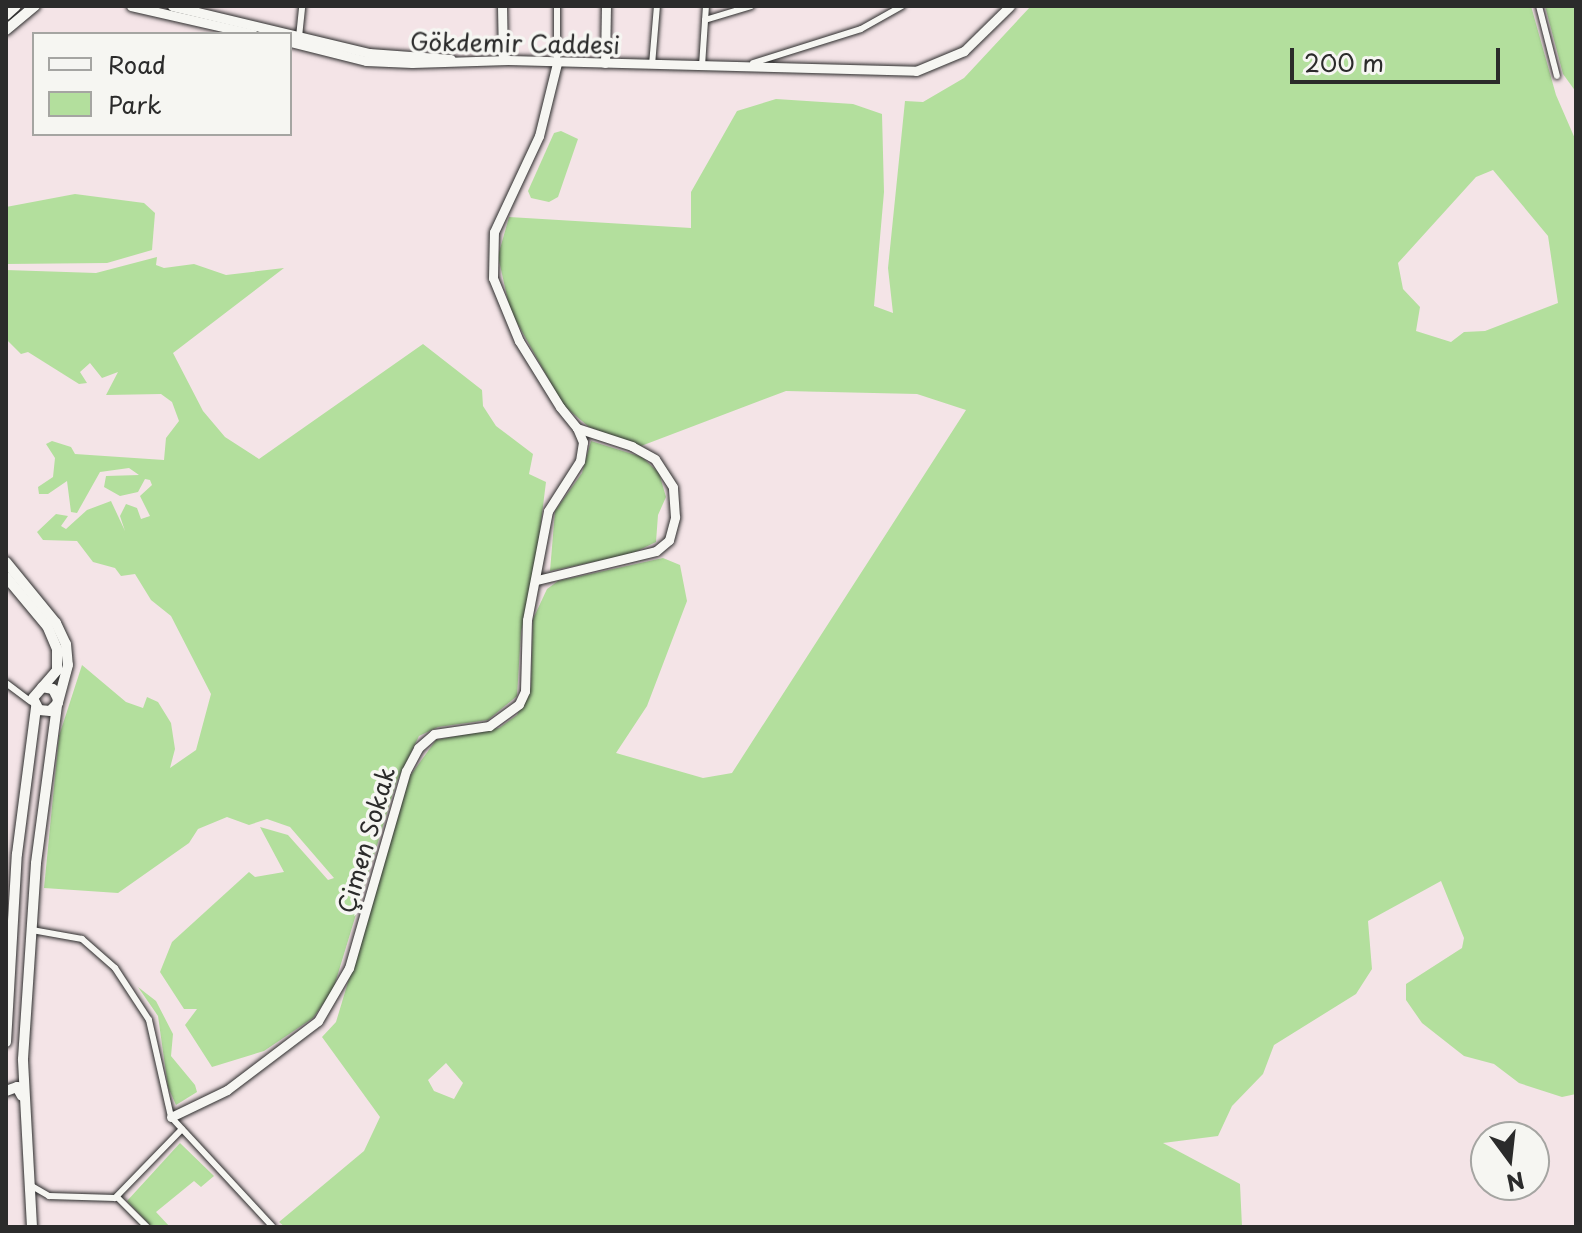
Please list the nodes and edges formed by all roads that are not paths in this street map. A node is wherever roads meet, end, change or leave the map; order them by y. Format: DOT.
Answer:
graph roads {
  1 [pos="16,6"];
  2 [pos="35,6"];
  3 [pos="131,6"];
  4 [pos="172,6"];
  5 [pos="302,6"];
  6 [pos="502,6"];
  7 [pos="557,6"];
  8 [pos="606,6"];
  9 [pos="657,6"];
  10 [pos="706,6"];
  11 [pos="751,6"];
  12 [pos="902,6"];
  13 [pos="1010,6"];
  14 [pos="1539,6"];
  15 [pos="6,15"];
  16 [pos="705,20"];
  17 [pos="6,30"];
  18 [pos="244,32"];
  19 [pos="264,32"];
  20 [pos="296,41"];
  21 [pos="503,60"];
  22 [pos="557,63"];
  23 [pos="605,63"];
  24 [pos="652,65"];
  25 [pos="702,66"];
  26 [pos="742,66"];
  27 [pos="1557,76"];
  28 [pos="577,428"];
  29 [pos="6,562"];
  30 [pos="6,577"];
  31 [pos="537,580"];
  32 [pos="6,683"];
  33 [pos="42,687"];
  34 [pos="20,690"];
  35 [pos="58,703"];
  36 [pos="36,706"];
  37 [pos="32,930"];
  38 [pos="6,1042"];
  39 [pos="6,1091"];
  40 [pos="22,1098"];
  41 [pos="171,1117"];
  42 [pos="182,1129"];
  43 [pos="26,1179"];
  44 [pos="49,1196"];
  45 [pos="117,1197"];
  46 [pos="31,1221"];
  47 [pos="147,1227"];
  48 [pos="273,1227"];
  1 -- 15 [label="main road"];
  2 -- 17 [label="main road"];
  3 -- 18 [label="main road"];
  4 -- 19 [label="main road, Gökdemir Caddesi"];
  5 -- 20 [label="street"];
  6 -- 21 [label="main road"];
  7 -- 22 [label="street"];
  8 -- 23 [label="main road"];
  9 -- 24 [label="street"];
  10 -- 16 [label="street"];
  11 -- 16 [label="street"];
  12 -- 26 [label="street, Gökdemir Caddesi"];
  13 -- 26 [label="main road, Gökdemir Caddesi"];
  14 -- 27 [label="street"];
  16 -- 25 [label="street"];
  20 -- 21 [label="main road, Gökdemir Caddesi"];
  21 -- 22 [label="main road, Gökdemir Caddesi"];
  22 -- 23 [label="main road, Gökdemir Caddesi"];
  22 -- 28 [label="main road"];
  23 -- 24 [label="main road, Gökdemir Caddesi"];
  24 -- 25 [label="main road, Gökdemir Caddesi"];
  25 -- 26 [label="main road, Gökdemir Caddesi"];
  28 -- 31 [label="main road, Çimen Sokak"];
  28 -- 31 [label="main road"];
  29 -- 35 [label="main road"];
  30 -- 33 [label="main road"];
  31 -- 41 [label="main road, Çimen Sokak"];
  32 -- 34 [label="street"];
  33 -- 34 [label="street"];
  33 -- 35 [label="main road"];
  33 -- 36 [label="main road"];
  34 -- 36 [label="street"];
  35 -- 36 [label="main road"];
  35 -- 37 [label="main road"];
  36 -- 38 [label="main road"];
  37 -- 40 [label="main road"];
  37 -- 41 [label="street"];
  39 -- 40 [label="main road"];
  40 -- 43 [label="main road"];
  41 -- 42 [label="street"];
  42 -- 45 [label="street"];
  42 -- 48 [label="street"];
  43 -- 44 [label="street"];
  43 -- 46 [label="main road"];
  44 -- 45 [label="street"];
  44 -- 46 [label="street"];
  45 -- 47 [label="street"];
}
